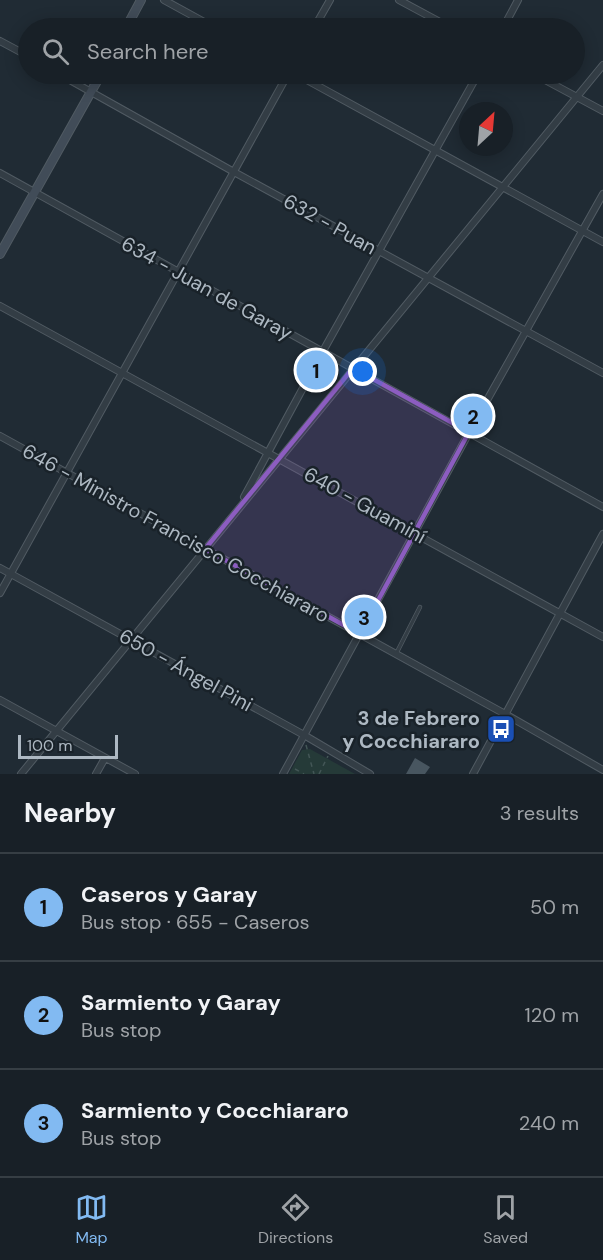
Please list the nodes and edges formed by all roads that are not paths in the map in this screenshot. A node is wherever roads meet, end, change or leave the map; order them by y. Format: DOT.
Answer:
graph roads {
  1 [pos="141,0"];
  2 [pos="164,0"];
  3 [pos="330,0"];
  4 [pos="399,0"];
  5 [pos="518,0"];
  6 [pos="131,18"];
  7 [pos="197,18"];
  8 [pos="320,18"];
  9 [pos="432,18"];
  10 [pos="508,18"];
  11 [pos="0,41"];
  12 [pos="18,51"];
  13 [pos="603,65"];
  14 [pos="77,84"];
  15 [pos="95,84"];
  16 [pos="282,84"];
  17 [pos="315,84"];
  18 [pos="472,84"];
  19 [pos="553,84"];
  20 [pos="91,92"];
  21 [pos="577,97"];
  22 [pos="603,111"];
  23 [pos="436,149"];
  24 [pos="234,172"];
  25 [pos="0,173"];
  26 [pos="502,187"];
  27 [pos="35,193"];
  28 [pos="603,194"];
  29 [pos="583,231"];
  30 [pos="603,242"];
  31 [pos="379,251"];
  32 [pos="0,254"];
  33 [pos="178,271"];
  34 [pos="429,278"];
  35 [pos="0,306"];
  36 [pos="526,331"];
  37 [pos="322,351"];
  38 [pos="353,368"];
  39 [pos="123,372"];
  40 [pos="603,373"];
  41 [pos="470,432"];
  42 [pos="0,436"];
  43 [pos="269,452"];
  44 [pos="280,458"];
  45 [pos="67,472"];
  46 [pos="603,507"];
  47 [pos="236,511"];
  48 [pos="416,533"];
  49 [pos="603,534"];
  50 [pos="206,549"];
  51 [pos="0,568"];
  52 [pos="10,574"];
  53 [pos="0,593"];
  54 [pos="420,607"];
  55 [pos="561,613"];
  56 [pos="360,634"];
  57 [pos="603,637"];
  58 [pos="131,640"];
  59 [pos="396,654"];
  60 [pos="0,700"];
  61 [pos="505,714"];
  62 [pos="56,730"];
  63 [pos="304,735"];
  64 [pos="105,758"];
  65 [pos="603,770"];
  66 [pos="21,774"];
  67 [pos="96,774"];
  68 [pos="135,774"];
  69 [pos="282,774"];
  70 [pos="370,774"];
  71 [pos="472,774"];
  1 -- 6 [label="street"];
  2 -- 7 [label="street"];
  3 -- 8 [label="street"];
  4 -- 9 [label="street"];
  5 -- 10 [label="street"];
  11 -- 12 [label="street"];
  13 -- 21 [label="street"];
  14 -- 20 [label="street, 632 - Puan"];
  15 -- 20 [label="street"];
  16 -- 24 [label="street"];
  17 -- 23 [label="street"];
  18 -- 23 [label="street"];
  19 -- 21 [label="street"];
  20 -- 24 [label="street, 632 - Puan"];
  20 -- 27 [label="street"];
  21 -- 22 [label="street"];
  21 -- 26 [label="street"];
  23 -- 26 [label="street"];
  23 -- 31 [label="street"];
  24 -- 31 [label="street, 632 - Puan"];
  24 -- 33 [label="street"];
  25 -- 27 [label="street, 634 - Juan de Garay"];
  26 -- 29 [label="street"];
  26 -- 34 [label="street"];
  27 -- 32 [label="street"];
  27 -- 33 [label="street, 634 - Juan de Garay"];
  28 -- 29 [label="street"];
  29 -- 30 [label="street"];
  29 -- 36 [label="street"];
  31 -- 34 [label="street, 632 - Puan"];
  31 -- 37 [label="street"];
  33 -- 37 [label="street, 634 - Juan de Garay"];
  33 -- 39 [label="street"];
  34 -- 36 [label="street, 632 - Puan"];
  34 -- 38 [label="street"];
  35 -- 39 [label="street, 640 - Guaminí"];
  36 -- 40 [label="street, 632 - Puan"];
  36 -- 41 [label="street"];
  37 -- 38 [label="street, 634 - Juan de Garay"];
  37 -- 43 [label="street"];
  38 -- 41 [label="street, 634 - Juan de Garay"];
  38 -- 44 [label="street"];
  39 -- 43 [label="street, 640 - Guaminí"];
  39 -- 45 [label="street"];
  41 -- 46 [label="street, 634 - Juan de Garay"];
  41 -- 48 [label="street"];
  42 -- 45 [label="street, 646 - Ministro Francisco Cocchiararo"];
  43 -- 44 [label="street, 640 - Guaminí"];
  43 -- 47 [label="street"];
  44 -- 47 [label="street"];
  44 -- 48 [label="street, 640 - Guaminí"];
  45 -- 50 [label="street, 646 - Ministro Francisco Cocchiararo"];
  45 -- 52 [label="street"];
  47 -- 50 [label="street"];
  48 -- 55 [label="street, 640 - Guaminí"];
  48 -- 56 [label="street"];
  49 -- 55 [label="street"];
  50 -- 56 [label="street, 646 - Ministro Francisco Cocchiararo"];
  50 -- 58 [label="street"];
  51 -- 52 [label="street, 650 - Ángel Pini"];
  52 -- 53 [label="street"];
  52 -- 58 [label="street, 650 - Ángel Pini"];
  54 -- 59 [label="lane"];
  55 -- 57 [label="street, 640 - Guaminí"];
  55 -- 61 [label="street"];
  56 -- 59 [label="street, 646 - Ministro Francisco Cocchiararo"];
  56 -- 63 [label="street"];
  58 -- 62 [label="street"];
  58 -- 63 [label="street, 650 - Ángel Pini"];
  59 -- 61 [label="street, 646 - Ministro Francisco Cocchiararo"];
  60 -- 62 [label="street"];
  61 -- 65 [label="street, 646 - Ministro Francisco Cocchiararo"];
  61 -- 71 [label="street"];
  62 -- 64 [label="street"];
  62 -- 66 [label="street"];
  63 -- 69 [label="street"];
  63 -- 70 [label="street, 650 - Ángel Pini"];
  64 -- 67 [label="street"];
  64 -- 68 [label="street"];
}
